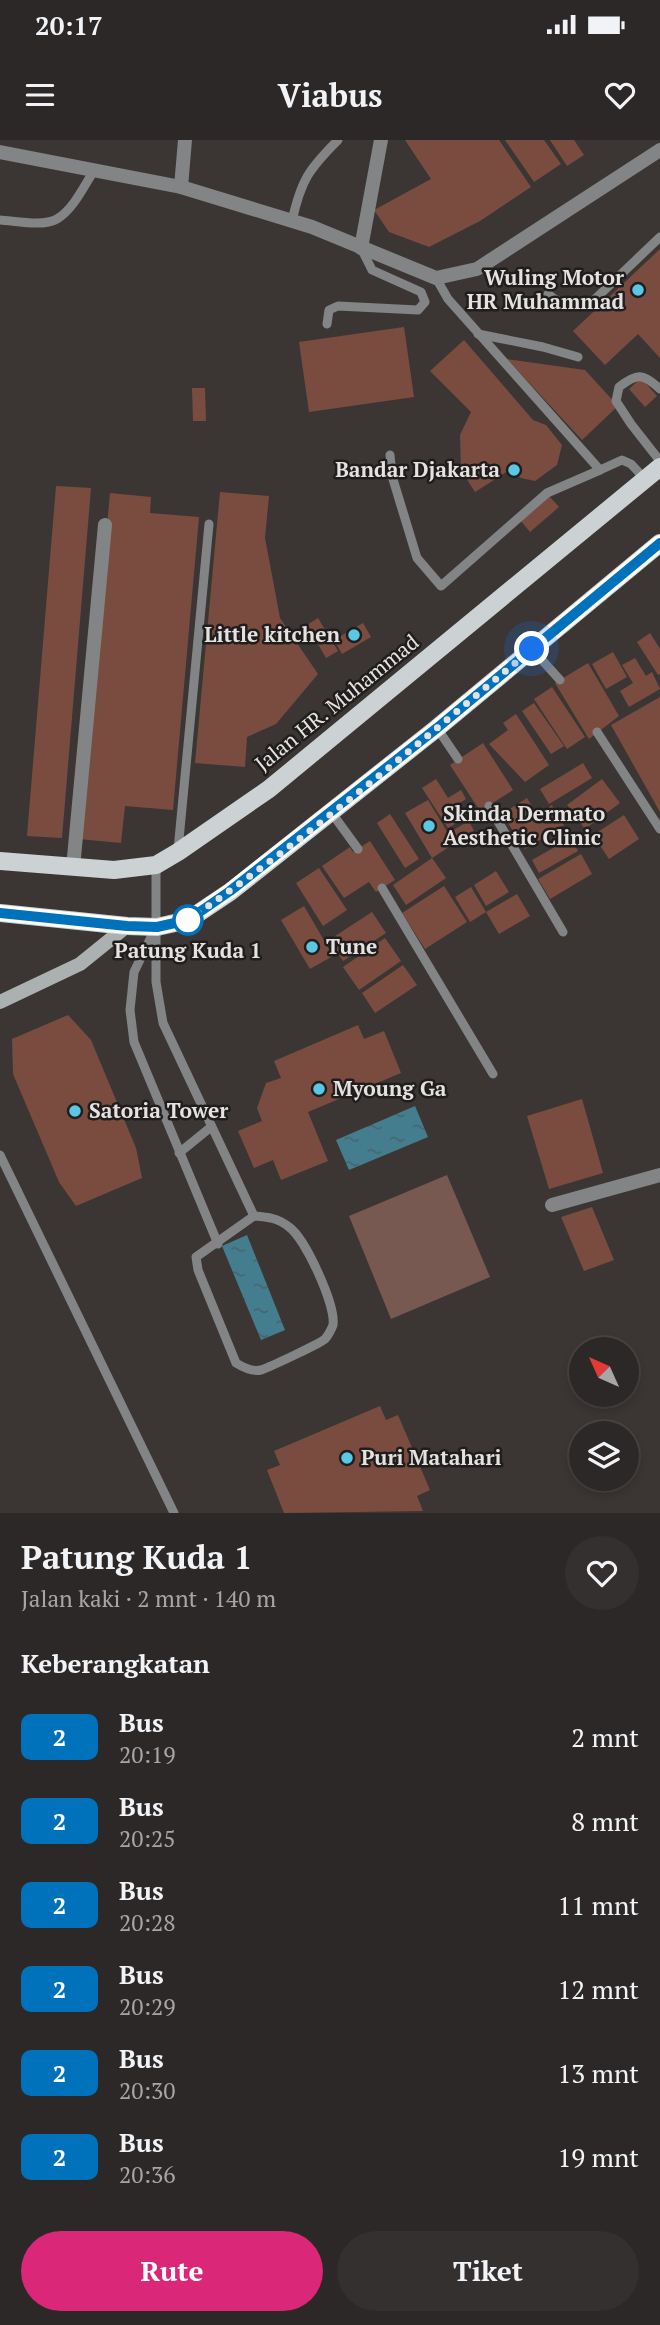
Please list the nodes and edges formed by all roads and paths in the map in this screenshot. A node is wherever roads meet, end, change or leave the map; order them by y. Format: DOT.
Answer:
graph roads {
  1 [pos="185,140"];
  2 [pos="338,140"];
  3 [pos="381,140"];
  4 [pos="660,150"];
  5 [pos="0,152"];
  6 [pos="95,169"];
  7 [pos="181,187"];
  8 [pos="0,220"];
  9 [pos="292,221"];
  10 [pos="660,237"];
  11 [pos="361,248"];
  12 [pos="436,278"];
  13 [pos="548,293"];
  14 [pos="327,324"];
  15 [pos="478,334"];
  16 [pos="578,356"];
  17 [pos="660,389"];
  18 [pos="390,455"];
  19 [pos="660,461"];
  20 [pos="660,467"];
  21 [pos="600,470"];
  22 [pos="645,479"];
  23 [pos="209,524"];
  24 [pos="105,525"];
  25 [pos="660,543"];
  26 [pos="532,649"];
  27 [pos="560,680"];
  28 [pos="437,728"];
  29 [pos="597,732"];
  30 [pos="458,760"];
  31 [pos="489,806"];
  32 [pos="331,812"];
  33 [pos="660,829"];
  34 [pos="358,849"];
  35 [pos="178,852"];
  36 [pos="0,861"];
  37 [pos="156,865"];
  38 [pos="73,868"];
  39 [pos="382,888"];
  40 [pos="0,913"];
  41 [pos="127,926"];
  42 [pos="157,927"];
  43 [pos="563,932"];
  44 [pos="0,1002"];
  45 [pos="493,1074"];
  46 [pos="211,1127"];
  47 [pos="179,1153"];
  48 [pos="0,1155"];
  49 [pos="660,1175"];
  50 [pos="552,1205"];
  51 [pos="254,1216"];
  52 [pos="218,1244"];
  53 [pos="174,1513"];
  1 -- 7 [label="street"];
  2 -- 9 [label="lane"];
  3 -- 11 [label="street"];
  4 -- 12 [label="street"];
  5 -- 6 [label="street"];
  6 -- 7 [label="street"];
  6 -- 8 [label="lane"];
  7 -- 9 [label="street"];
  9 -- 11 [label="street"];
  10 -- 13 [label="lane"];
  11 -- 12 [label="street"];
  11 -- 14 [label="lane"];
  12 -- 15 [label="lane"];
  15 -- 16 [label="lane"];
  15 -- 21 [label="lane"];
  17 -- 19 [label="lane"];
  18 -- 21 [label="lane"];
  20 -- 22 [label="main road, Jalan HR. Muhammad"];
  21 -- 22 [label="lane"];
  22 -- 35 [label="main road, Jalan HR. Muhammad"];
  23 -- 35 [label="lane"];
  24 -- 38 [label="street"];
  25 -- 26 [label="main road"];
  26 -- 27 [label="lane"];
  26 -- 28 [label="main road"];
  28 -- 30 [label="lane"];
  28 -- 32 [label="main road"];
  29 -- 33 [label="lane"];
  31 -- 43 [label="lane"];
  32 -- 34 [label="lane"];
  32 -- 42 [label="main road"];
  35 -- 37 [label="main road, Jalan HR. Muhammad"];
  36 -- 38 [label="main road, Jalan HR. Muhammad"];
  37 -- 38 [label="main road, Jalan HR. Muhammad"];
  37 -- 42 [label="lane"];
  39 -- 45 [label="lane"];
  40 -- 41 [label="main road"];
  41 -- 42 [label="main road"];
  41 -- 44 [label="street"];
  42 -- 46 [label="lane"];
  42 -- 47 [label="lane"];
  46 -- 47 [label="lane"];
  46 -- 51 [label="lane"];
  47 -- 52 [label="lane"];
  48 -- 53 [label="lane"];
  49 -- 50 [label="street"];
  51 -- 52 [label="lane"];
  51 -- 52 [label="lane"];
}
